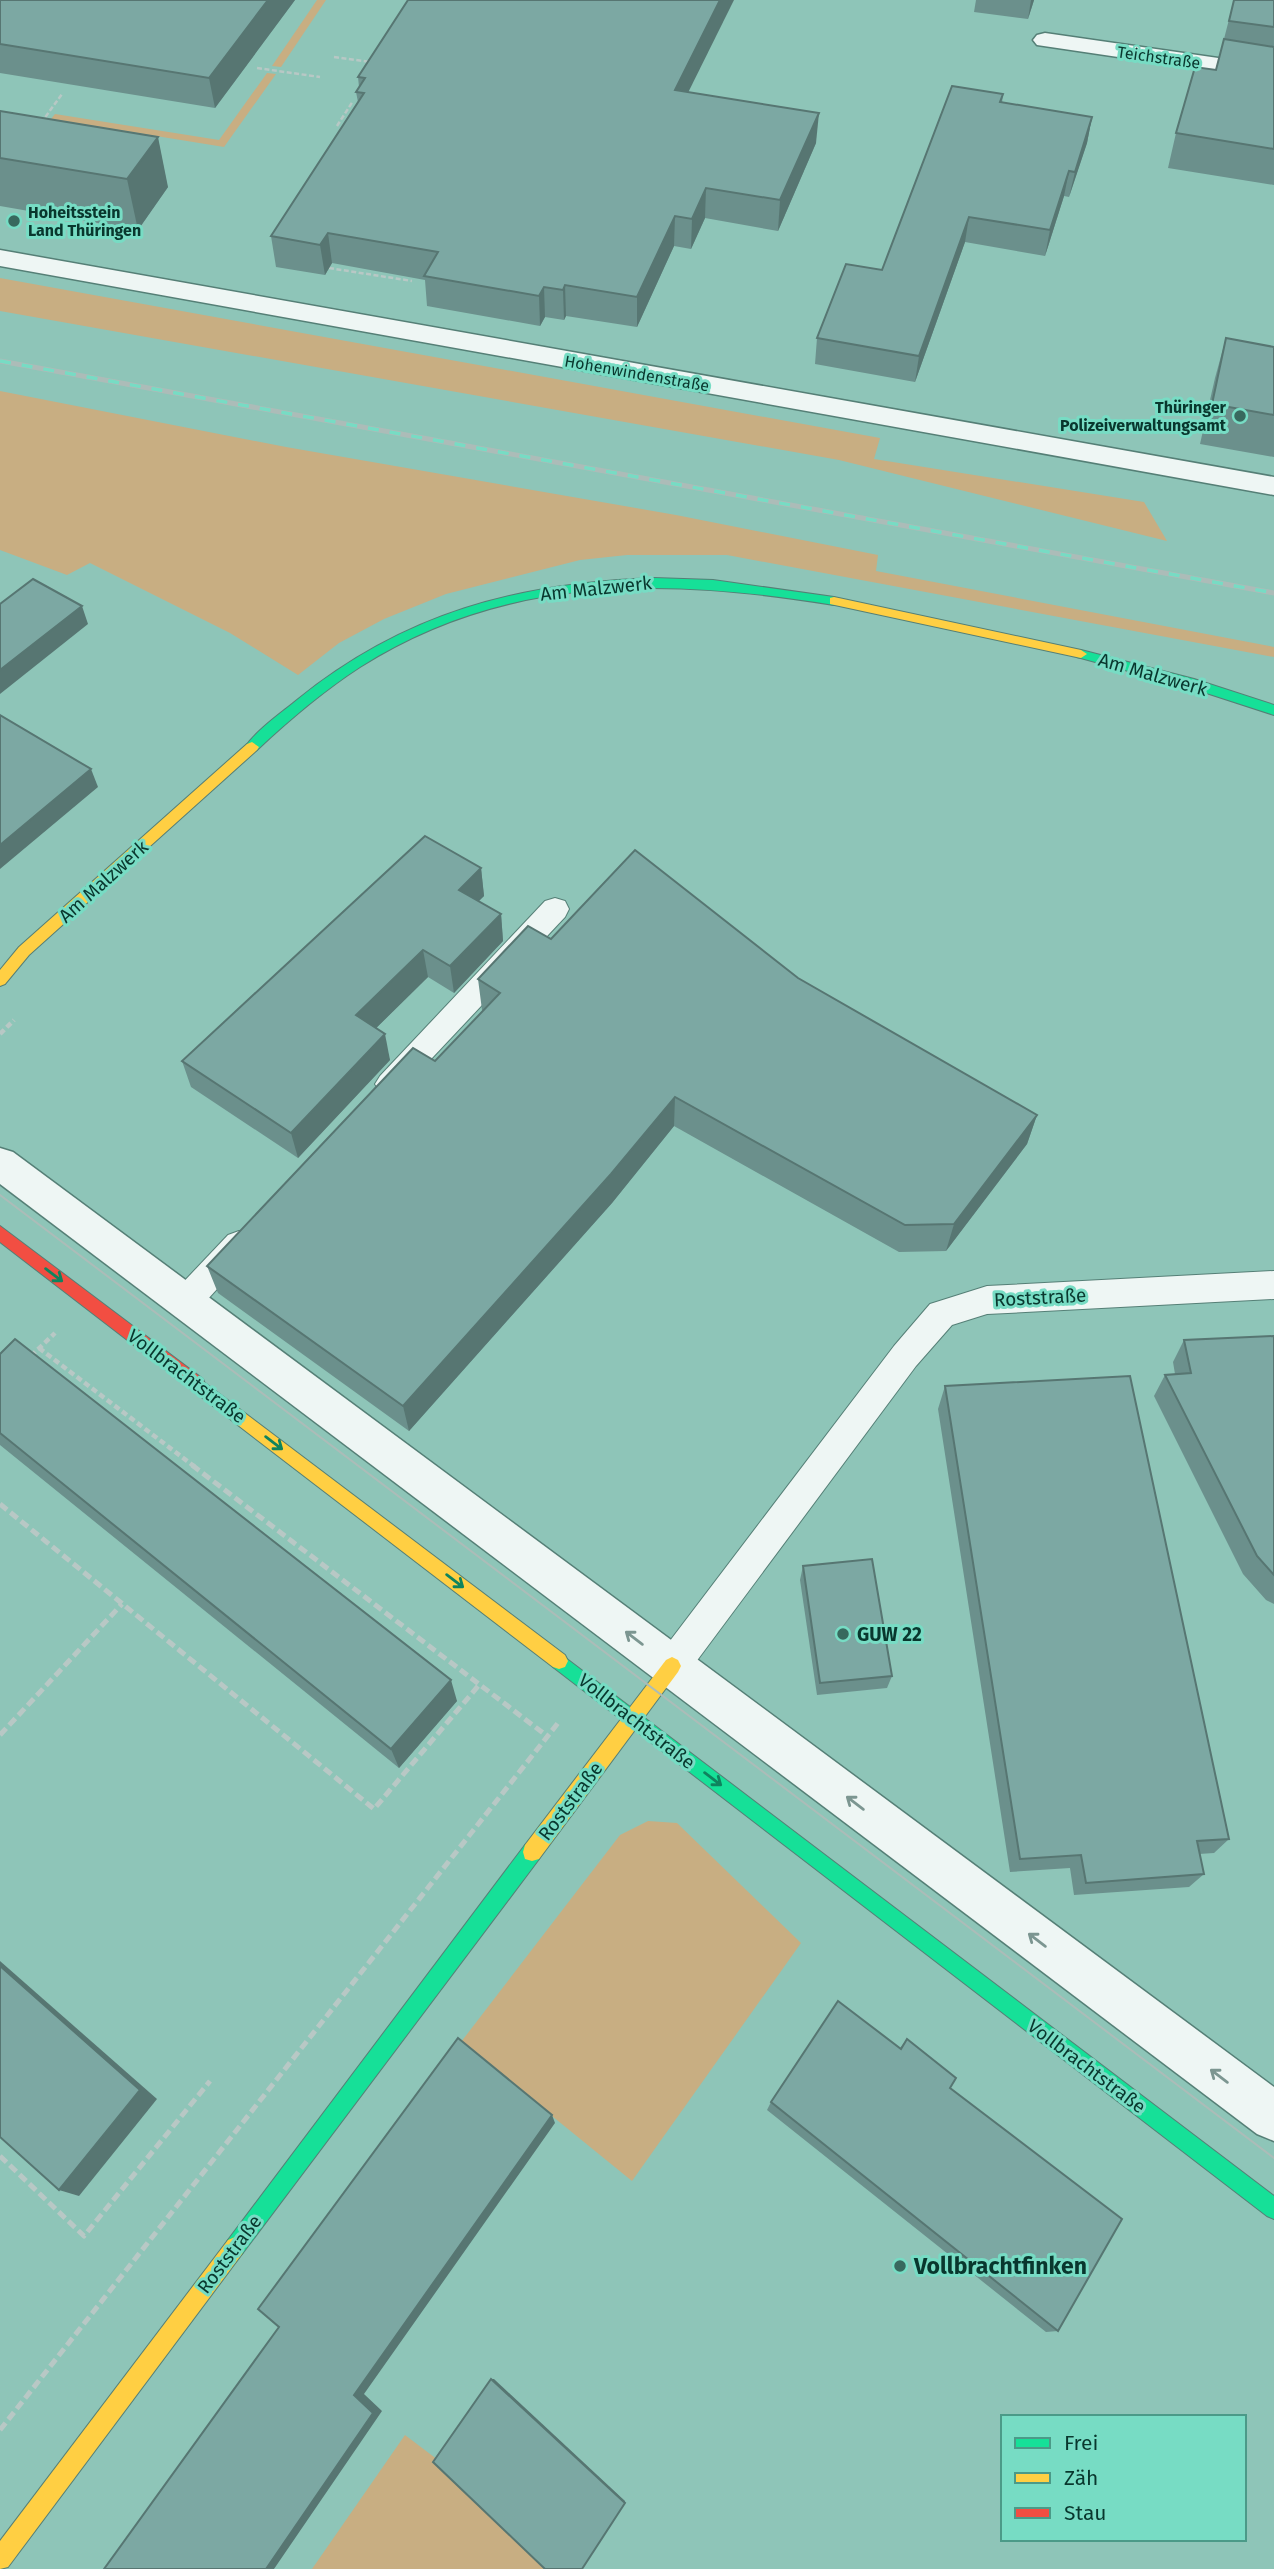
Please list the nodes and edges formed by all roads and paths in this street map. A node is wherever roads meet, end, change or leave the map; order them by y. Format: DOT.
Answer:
graph roads {
  1 [pos="1045,40"];
  2 [pos="334,57"];
  3 [pos="377,63"];
  4 [pos="257,68"];
  5 [pos="1274,73"];
  6 [pos="320,77"];
  7 [pos="62,94"];
  8 [pos="353,100"];
  9 [pos="337,126"];
  10 [pos="35,131"];
  11 [pos="0,258"];
  12 [pos="329,268"];
  13 [pos="412,281"];
  14 [pos="1274,486"];
  15 [pos="1274,710"];
  16 [pos="555,909"];
  17 [pos="12,957"];
  18 [pos="0,980"];
  19 [pos="16,1018"];
  20 [pos="0,1034"];
  21 [pos="375,1100"];
  22 [pos="0,1163"];
  23 [pos="261,1221"];
  24 [pos="0,1233"];
  25 [pos="1274,1285"];
  26 [pos="185,1302"];
  27 [pos="39,1349"];
  28 [pos="0,1504"];
  29 [pos="122,1604"];
  30 [pos="672,1666"];
  31 [pos="589,1684"];
  32 [pos="479,1685"];
  33 [pos="633,1718"];
  34 [pos="0,1735"];
  35 [pos="547,1736"];
  36 [pos="210,2081"];
  37 [pos="1274,2117"];
  38 [pos="0,2157"];
  39 [pos="1274,2209"];
  40 [pos="0,2430"];
  41 [pos="0,2558"];
  1 -- 5 [label="street, Teichstraße"];
  2 -- 3 [label="path"];
  4 -- 6 [label="path"];
  7 -- 10 [label="path"];
  8 -- 9 [label="path"];
  11 -- 14 [label="street, Hohenwindenstraße"];
  12 -- 13 [label="path"];
  15 -- 17 [label="street, Am Malzwerk"];
  16 -- 21 [label="lane"];
  17 -- 18 [label="street, Am Malzwerk"];
  19 -- 20 [label="path"];
  22 -- 26 [label="street"];
  23 -- 26 [label="lane"];
  24 -- 31 [label="street, Vollbrachtstraße, one-way"];
  25 -- 30 [label="lane, Roststraße"];
  30 -- 26 [label="street, one-way"];
  27 -- 32 [label="path"];
  28 -- 29 [label="path"];
  29 -- 32 [label="path"];
  29 -- 34 [label="path"];
  30 -- 33 [label="street, Roststraße"];
  37 -- 30 [label="street, one-way"];
  31 -- 33 [label="street, Vollbrachtstraße"];
  31 -- 35 [label="path"];
  32 -- 35 [label="path"];
  33 -- 39 [label="street, Vollbrachtstraße, one-way"];
  33 -- 41 [label="street, Roststraße"];
  35 -- 40 [label="path"];
  36 -- 38 [label="path"];
}
